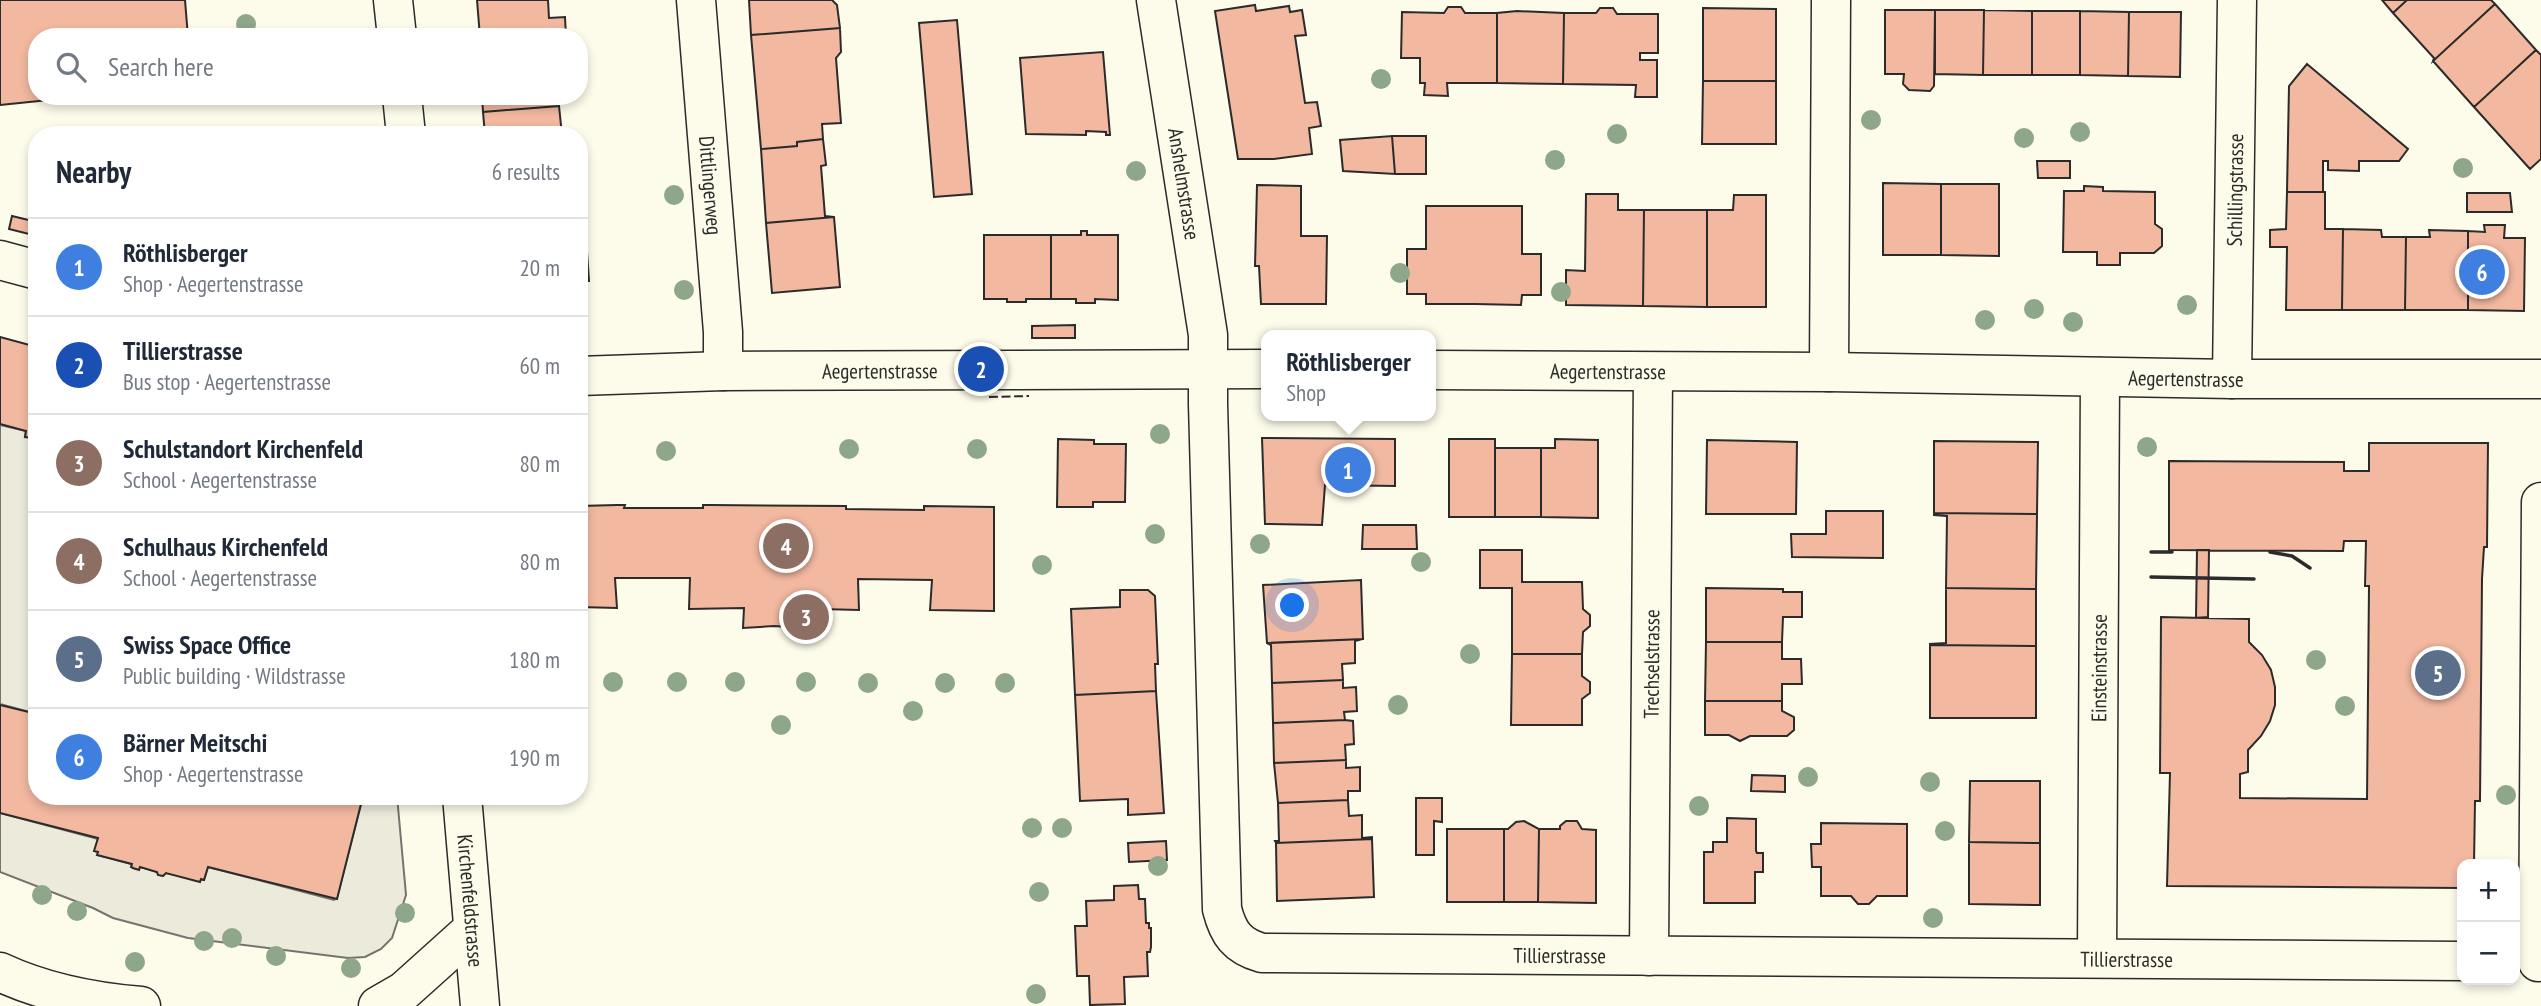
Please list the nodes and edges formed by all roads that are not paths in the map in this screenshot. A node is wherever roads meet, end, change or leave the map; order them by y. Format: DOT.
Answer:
graph roads {
  1 [pos="393,0"];
  2 [pos="696,0"];
  3 [pos="1156,0"];
  4 [pos="1831,0"];
  5 [pos="2237,0"];
  6 [pos="396,28"];
  7 [pos="403,105"];
  8 [pos="405,126"];
  9 [pos="0,260"];
  10 [pos="28,268"];
  11 [pos="1209,368"];
  12 [pos="1261,369"];
  13 [pos="1436,370"];
  14 [pos="723,371"];
  15 [pos="1653,372"];
  16 [pos="1829,372"];
  17 [pos="588,376"];
  18 [pos="2100,377"];
  19 [pos="2232,379"];
  20 [pos="2541,379"];
  21 [pos="2541,502"];
  22 [pos="2541,581"];
  23 [pos="464,805"];
  24 [pos="473,929"];
  25 [pos="1649,956"];
  26 [pos="2097,958"];
  27 [pos="2457,961"];
  28 [pos="2531,962"];
  29 [pos="0,972"];
  30 [pos="141,1006"];
  31 [pos="378,1006"];
  32 [pos="480,1006"];
  1 -- 6 [label="street"];
  2 -- 14 [label="street, Dittlingerweg"];
  3 -- 11 [label="street, Anshelmstrasse"];
  4 -- 16 [label="street"];
  5 -- 19 [label="street, Schillingstrasse"];
  7 -- 8 [label="street"];
  9 -- 10 [label="street"];
  11 -- 12 [label="street, Aegertenstrasse"];
  11 -- 14 [label="street, Aegertenstrasse"];
  11 -- 25 [label="street, Tillierstrasse"];
  13 -- 15 [label="street, Aegertenstrasse"];
  14 -- 17 [label="street, Aegertenstrasse"];
  15 -- 16 [label="street, Aegertenstrasse"];
  15 -- 25 [label="street, Trechselstrasse"];
  16 -- 18 [label="street, Aegertenstrasse"];
  18 -- 19 [label="street, Aegertenstrasse"];
  18 -- 26 [label="street, Einsteinstrasse"];
  19 -- 20 [label="street, Aegertenstrasse"];
  21 -- 22 [label="street"];
  22 -- 28 [label="street"];
  23 -- 24 [label="street, Kirchenfeldstrasse"];
  24 -- 31 [label="street"];
  24 -- 32 [label="street, Kirchenfeldstrasse"];
  25 -- 26 [label="street, Tillierstrasse"];
  26 -- 27 [label="street, Tillierstrasse"];
  29 -- 30 [label="street"];
}
